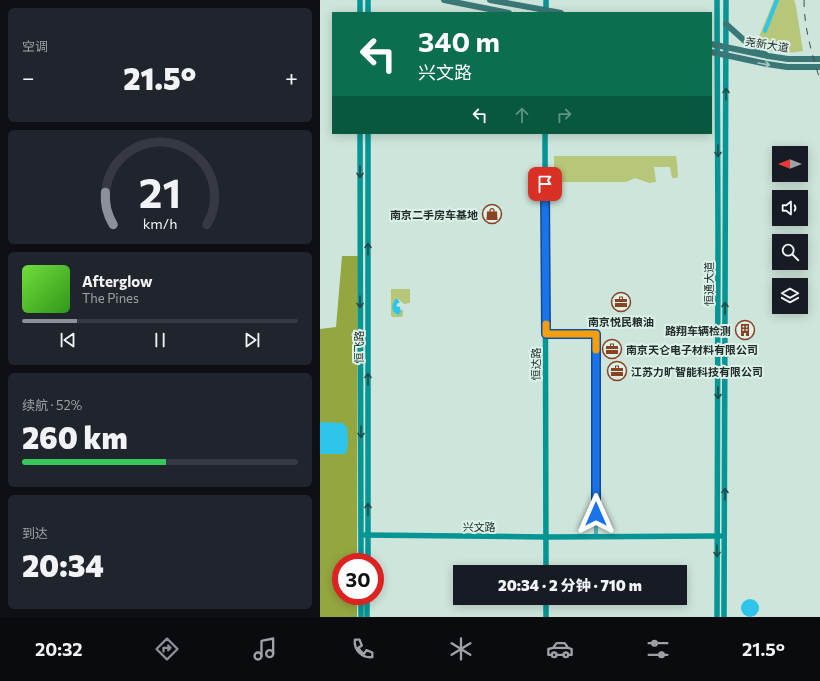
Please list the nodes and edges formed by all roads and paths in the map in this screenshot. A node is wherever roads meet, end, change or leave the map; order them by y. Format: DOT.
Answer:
graph roads {
  1 [pos="360,0"];
  2 [pos="368,0"];
  3 [pos="444,0"];
  4 [pos="490,0"];
  5 [pos="546,0"];
  6 [pos="717,0"];
  7 [pos="726,0"];
  8 [pos="546,11"];
  9 [pos="360,12"];
  10 [pos="368,12"];
  11 [pos="504,12"];
  12 [pos="726,24"];
  13 [pos="714,44"];
  14 [pos="726,47"];
  15 [pos="714,53"];
  16 [pos="726,55"];
  17 [pos="768,56"];
  18 [pos="820,59"];
  19 [pos="820,67"];
  20 [pos="360,134"];
  21 [pos="368,134"];
  22 [pos="545,134"];
  23 [pos="546,334"];
  24 [pos="361,535"];
  25 [pos="368,535"];
  26 [pos="596,536"];
  27 [pos="717,536"];
  28 [pos="725,536"];
  29 [pos="546,537"];
  30 [pos="361,553"];
  31 [pos="368,553"];
  32 [pos="546,565"];
  33 [pos="361,605"];
  34 [pos="368,605"];
  35 [pos="546,605"];
  36 [pos="360,617"];
  37 [pos="367,617"];
  38 [pos="546,617"];
  39 [pos="717,617"];
  40 [pos="724,617"];
  1 -- 9 [label="main road"];
  2 -- 10 [label="main road"];
  3 -- 11 [label="main road"];
  4 -- 8 [label="main road"];
  5 -- 8 [label="main road"];
  6 -- 13 [label="main road, 恒通大道"];
  7 -- 12 [label="main road, 恒通大道"];
  12 -- 14 [label="main road, 恒通大道"];
  12 -- 17 [label="main road"];
  13 -- 14 [label="main road, 尧新大道"];
  13 -- 15 [label="main road, 恒通大道"];
  14 -- 16 [label="main road, 恒通大道"];
  14 -- 17 [label="main road, 尧新大道"];
  15 -- 16 [label="main road, 尧新大道"];
  15 -- 27 [label="main road, 恒通大道, one-way"];
  16 -- 19 [label="main road, 尧新大道, one-way"];
  28 -- 16 [label="main road, 恒通大道, one-way"];
  17 -- 18 [label="main road, 尧新大道"];
  20 -- 24 [label="main road, 恒飞路, one-way"];
  25 -- 21 [label="main road, 恒飞路, one-way"];
  22 -- 23 [label="main road, 恒达路"];
  23 -- 26 [label="street"];
  23 -- 29 [label="main road, 恒达路"];
  24 -- 25 [label="main road, 兴文路"];
  24 -- 30 [label="main road, 恒飞路"];
  25 -- 29 [label="main road, 兴文路"];
  25 -- 31 [label="main road, 恒飞路"];
  26 -- 27 [label="main road, 兴文路"];
  26 -- 29 [label="main road, 兴文路"];
  27 -- 28 [label="main road, 兴文路"];
  27 -- 39 [label="main road, 恒通大道, one-way"];
  28 -- 40 [label="main road, 恒通大道"];
  29 -- 32 [label="main road, 恒达路"];
  33 -- 36 [label="main road"];
  34 -- 37 [label="main road"];
  35 -- 38 [label="main road"];
}
